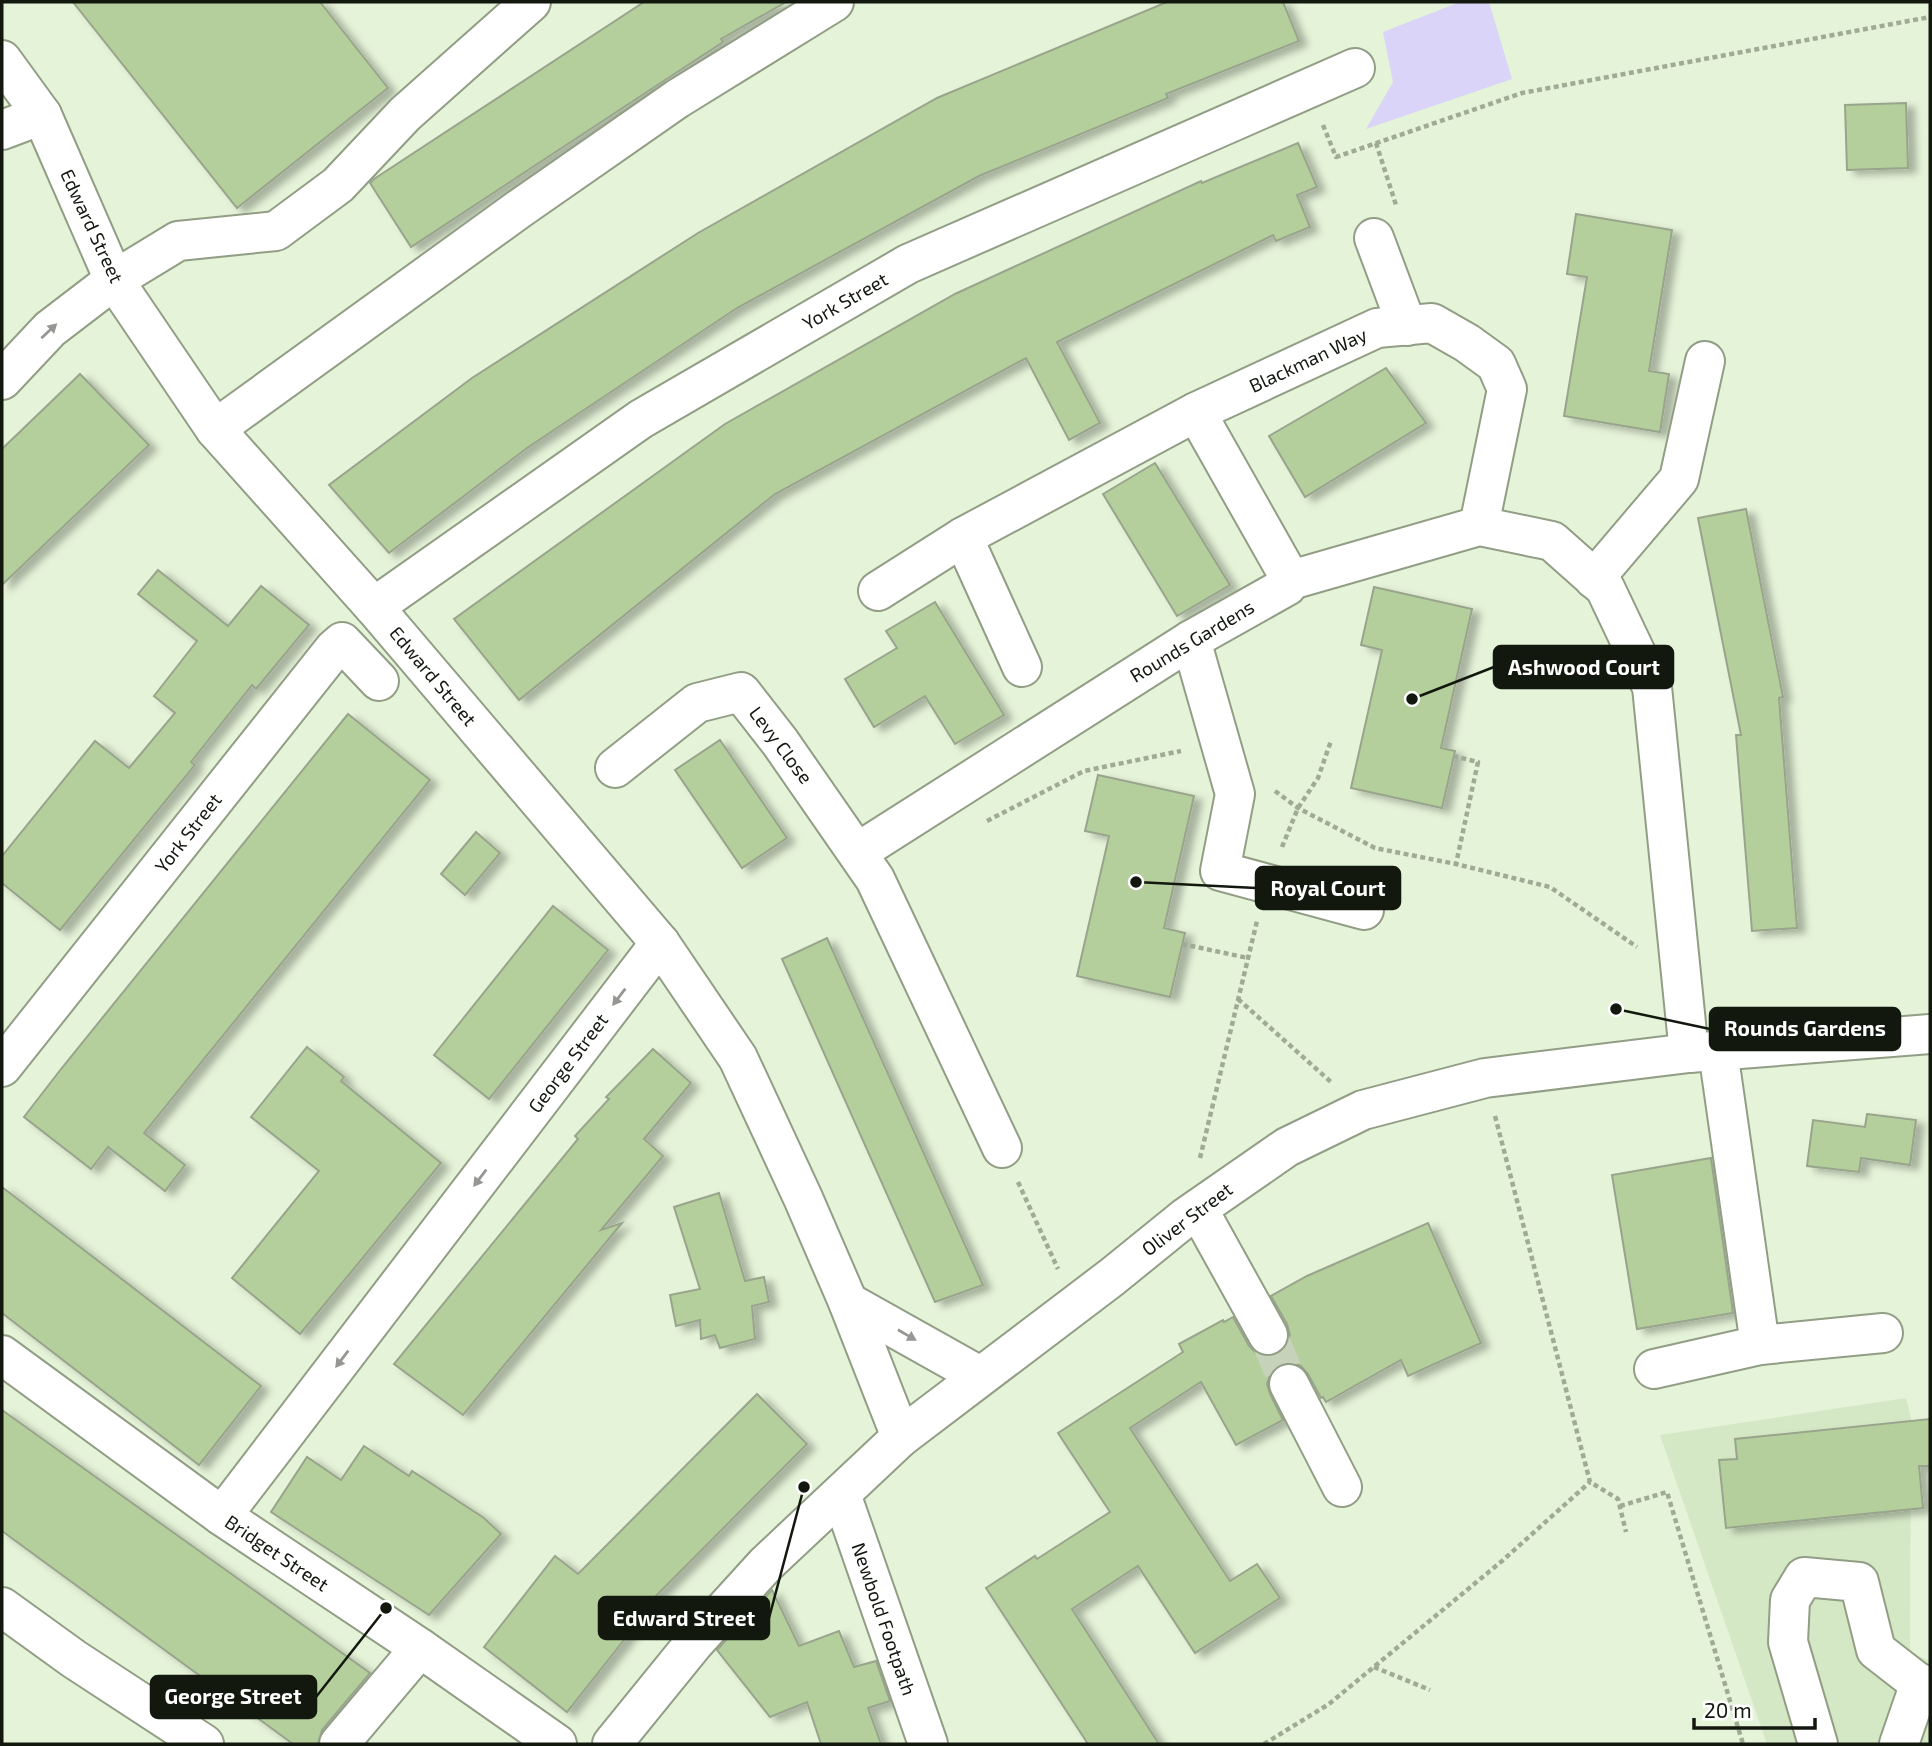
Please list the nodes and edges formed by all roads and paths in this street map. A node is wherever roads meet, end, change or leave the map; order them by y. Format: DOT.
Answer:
graph roads {
  1 [pos="531,2"];
  2 [pos="834,2"];
  3 [pos="1930,17"];
  4 [pos="2,60"];
  5 [pos="1355,68"];
  6 [pos="1307,89"];
  7 [pos="41,115"];
  8 [pos="2,130"];
  9 [pos="1374,238"];
  10 [pos="114,280"];
  11 [pos="1407,326"];
  12 [pos="1705,361"];
  13 [pos="2,380"];
  14 [pos="1196,412"];
  15 [pos="215,429"];
  16 [pos="1479,526"];
  17 [pos="962,537"];
  18 [pos="1594,579"];
  19 [pos="1291,580"];
  20 [pos="878,591"];
  21 [pos="374,607"];
  22 [pos="1192,640"];
  23 [pos="1022,667"];
  24 [pos="379,681"];
  25 [pos="1331,741"];
  26 [pos="1221,743"];
  27 [pos="1454,756"];
  28 [pos="615,768"];
  29 [pos="1269,786"];
  30 [pos="1298,808"];
  31 [pos="985,822"];
  32 [pos="858,852"];
  33 [pos="1456,864"];
  34 [pos="1266,883"];
  35 [pos="1364,910"];
  36 [pos="660,943"];
  37 [pos="1182,944"];
  38 [pos="1248,958"];
  39 [pos="1681,978"];
  40 [pos="1238,999"];
  41 [pos="1930,1034"];
  42 [pos="1704,1052"];
  43 [pos="2,1067"];
  44 [pos="1485,1078"];
  45 [pos="1363,1110"];
  46 [pos="1002,1148"];
  47 [pos="1192,1213"];
  48 [pos="848,1302"];
  49 [pos="1075,1305"];
  50 [pos="1883,1333"];
  51 [pos="1268,1335"];
  52 [pos="1760,1345"];
  53 [pos="2,1355"];
  54 [pos="1654,1369"];
  55 [pos="980,1376"];
  56 [pos="1289,1384"];
  57 [pos="901,1437"];
  58 [pos="1590,1482"];
  59 [pos="1342,1487"];
  60 [pos="841,1494"];
  61 [pos="1620,1506"];
  62 [pos="222,1516"];
  63 [pos="1626,1532"];
  64 [pos="2,1608"];
  65 [pos="420,1648"];
  66 [pos="1374,1667"];
  67 [pos="1925,1687"];
  68 [pos="1430,1690"];
  69 [pos="204,1744"];
  70 [pos="339,1744"];
  71 [pos="557,1744"];
  72 [pos="612,1744"];
  73 [pos="928,1744"];
  74 [pos="1264,1744"];
  75 [pos="1743,1744"];
  76 [pos="1818,1744"];
  77 [pos="1899,1744"];
  1 -- 10 [label="street"];
  2 -- 15 [label="street"];
  3 -- 6 [label="path"];
  4 -- 7 [label="street, Edward Street"];
  5 -- 6 [label="street, York Street"];
  6 -- 21 [label="street, York Street"];
  7 -- 8 [label="street"];
  7 -- 10 [label="street, Edward Street"];
  9 -- 11 [label="street"];
  13 -- 10 [label="street, one-way"];
  10 -- 15 [label="street, Edward Street"];
  11 -- 14 [label="street, Blackman Way"];
  11 -- 16 [label="street, Blackman Way"];
  12 -- 18 [label="street"];
  14 -- 17 [label="street, Blackman Way"];
  14 -- 19 [label="street"];
  15 -- 21 [label="street, Edward Street"];
  16 -- 18 [label="street, Rounds Gardens"];
  16 -- 19 [label="street, Rounds Gardens"];
  17 -- 20 [label="street, Blackman Way"];
  17 -- 23 [label="street"];
  18 -- 39 [label="street, Rounds Gardens"];
  19 -- 22 [label="street, Rounds Gardens"];
  21 -- 36 [label="street, Edward Street"];
  22 -- 26 [label="street"];
  22 -- 32 [label="street, Rounds Gardens"];
  24 -- 43 [label="street, York Street"];
  25 -- 30 [label="path"];
  26 -- 31 [label="path"];
  26 -- 34 [label="street"];
  27 -- 33 [label="path"];
  28 -- 32 [label="street, Levy Close"];
  29 -- 30 [label="path"];
  30 -- 33 [label="path"];
  30 -- 34 [label="path"];
  32 -- 46 [label="street"];
  33 -- 39 [label="path"];
  34 -- 35 [label="street"];
  34 -- 38 [label="path"];
  36 -- 48 [label="street, Edward Street"];
  36 -- 62 [label="street, George Street, one-way"];
  37 -- 38 [label="path"];
  38 -- 40 [label="path"];
  39 -- 42 [label="street, Rounds Gardens"];
  40 -- 45 [label="path"];
  40 -- 47 [label="path"];
  41 -- 42 [label="street, Oliver Street"];
  42 -- 44 [label="street, Oliver Street"];
  42 -- 52 [label="street, Rounds Gardens"];
  44 -- 45 [label="street, Oliver Street"];
  44 -- 58 [label="path"];
  45 -- 47 [label="street, Oliver Street"];
  46 -- 49 [label="path"];
  47 -- 49 [label="street, Oliver Street"];
  47 -- 51 [label="street"];
  48 -- 55 [label="street, one-way"];
  48 -- 57 [label="street, Edward Street"];
  49 -- 55 [label="street, Oliver Street"];
  50 -- 52 [label="street"];
  52 -- 54 [label="street"];
  53 -- 62 [label="street, Bridget Street"];
  55 -- 57 [label="street, Oliver Street"];
  56 -- 59 [label="street"];
  57 -- 60 [label="street, Oliver Street"];
  58 -- 61 [label="path"];
  58 -- 66 [label="path"];
  60 -- 72 [label="street, Oliver Street"];
  60 -- 73 [label="street, Newbold Footpath"];
  61 -- 63 [label="path"];
  61 -- 75 [label="path"];
  62 -- 65 [label="street, Bridget Street"];
  64 -- 69 [label="street"];
  65 -- 70 [label="street"];
  65 -- 71 [label="street, Bridget Street"];
  66 -- 68 [label="path"];
  66 -- 74 [label="path"];
  67 -- 76 [label="street"];
  67 -- 77 [label="street"];
}
